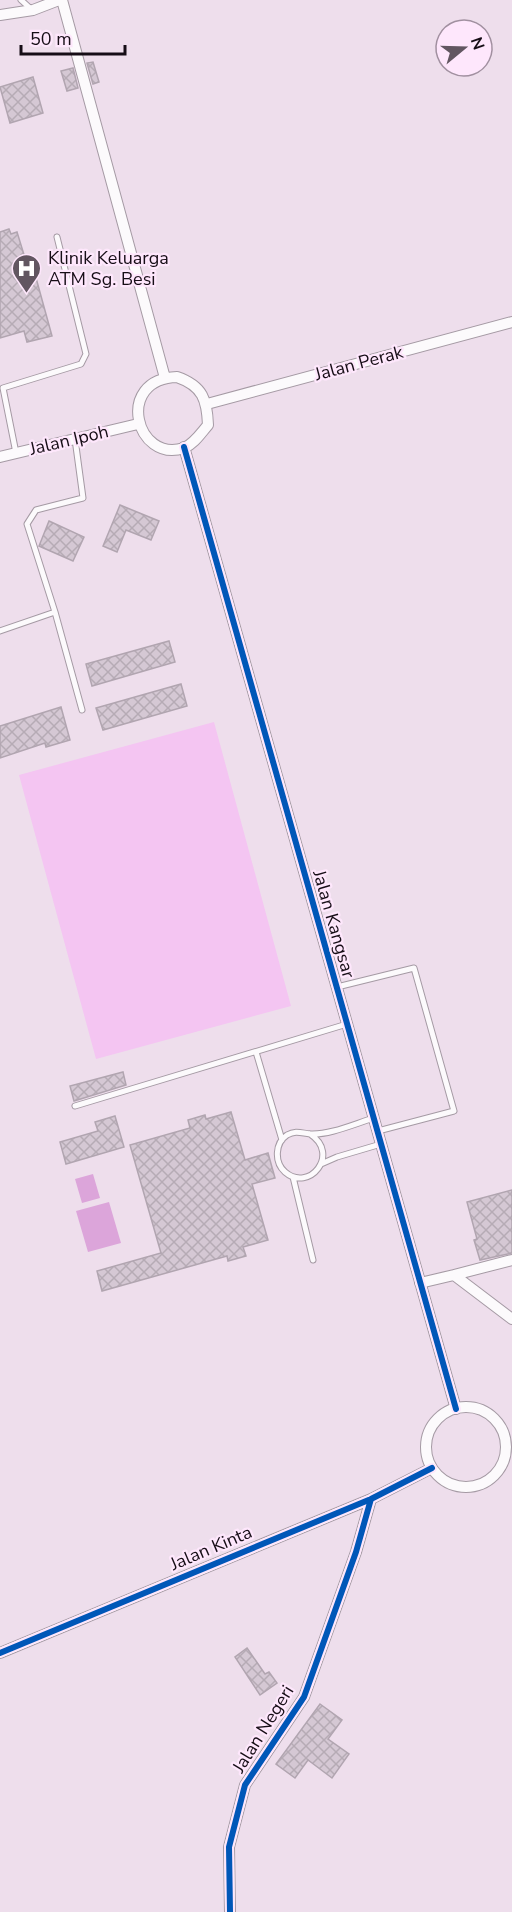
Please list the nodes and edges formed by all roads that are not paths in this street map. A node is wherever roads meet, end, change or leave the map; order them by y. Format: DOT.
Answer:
graph roads {
  1 [pos="21,0"];
  2 [pos="60,0"];
  3 [pos="33,10"];
  4 [pos="0,15"];
  5 [pos="57,237"];
  6 [pos="512,322"];
  7 [pos="165,378"];
  8 [pos="207,404"];
  9 [pos="138,424"];
  10 [pos="75,439"];
  11 [pos="184,447"];
  12 [pos="16,453"];
  13 [pos="0,457"];
  14 [pos="55,612"];
  15 [pos="0,632"];
  16 [pos="82,710"];
  17 [pos="337,987"];
  18 [pos="347,1024"];
  19 [pos="256,1052"];
  20 [pos="75,1106"];
  21 [pos="374,1118"];
  22 [pos="377,1131"];
  23 [pos="310,1134"];
  24 [pos="282,1140"];
  25 [pos="381,1144"];
  26 [pos="321,1164"];
  27 [pos="293,1177"];
  28 [pos="313,1260"];
  29 [pos="512,1260"];
  30 [pos="454,1275"];
  31 [pos="420,1283"];
  32 [pos="512,1319"];
  33 [pos="456,1409"];
  34 [pos="509,1454"];
  35 [pos="432,1468"];
  36 [pos="371,1499"];
  37 [pos="0,1653"];
  38 [pos="230,1912"];
  1 -- 3 [label="lane"];
  2 -- 3 [label="street"];
  2 -- 7 [label="street"];
  3 -- 4 [label="street"];
  5 -- 12 [label="lane"];
  6 -- 8 [label="street, Jalan Perak"];
  7 -- 8 [label="street"];
  7 -- 9 [label="street"];
  8 -- 11 [label="street"];
  9 -- 10 [label="street, Jalan Ipoh"];
  9 -- 11 [label="street"];
  10 -- 12 [label="street, Jalan Ipoh"];
  10 -- 14 [label="lane"];
  11 -- 17 [label="street, Jalan Kangsar"];
  12 -- 13 [label="street, Jalan Ipoh"];
  14 -- 15 [label="lane"];
  14 -- 16 [label="lane"];
  17 -- 18 [label="street, Jalan Kangsar"];
  17 -- 22 [label="lane"];
  18 -- 19 [label="lane"];
  18 -- 21 [label="street, Jalan Kangsar"];
  19 -- 20 [label="lane"];
  19 -- 24 [label="lane"];
  21 -- 22 [label="street, Jalan Kangsar"];
  21 -- 23 [label="lane"];
  22 -- 25 [label="street, Jalan Kangsar"];
  23 -- 24 [label="lane"];
  23 -- 26 [label="lane"];
  24 -- 27 [label="lane"];
  25 -- 26 [label="lane"];
  25 -- 31 [label="street, Jalan Kangsar"];
  26 -- 27 [label="lane"];
  27 -- 28 [label="lane"];
  29 -- 30 [label="street"];
  30 -- 31 [label="street"];
  30 -- 32 [label="street"];
  31 -- 33 [label="street, Jalan Kangsar"];
  33 -- 34 [label="street"];
  33 -- 35 [label="street"];
  34 -- 35 [label="street"];
  35 -- 36 [label="street, Jalan Kinta"];
  36 -- 37 [label="street, Jalan Kinta"];
  36 -- 38 [label="street, Jalan Negeri"];
}
